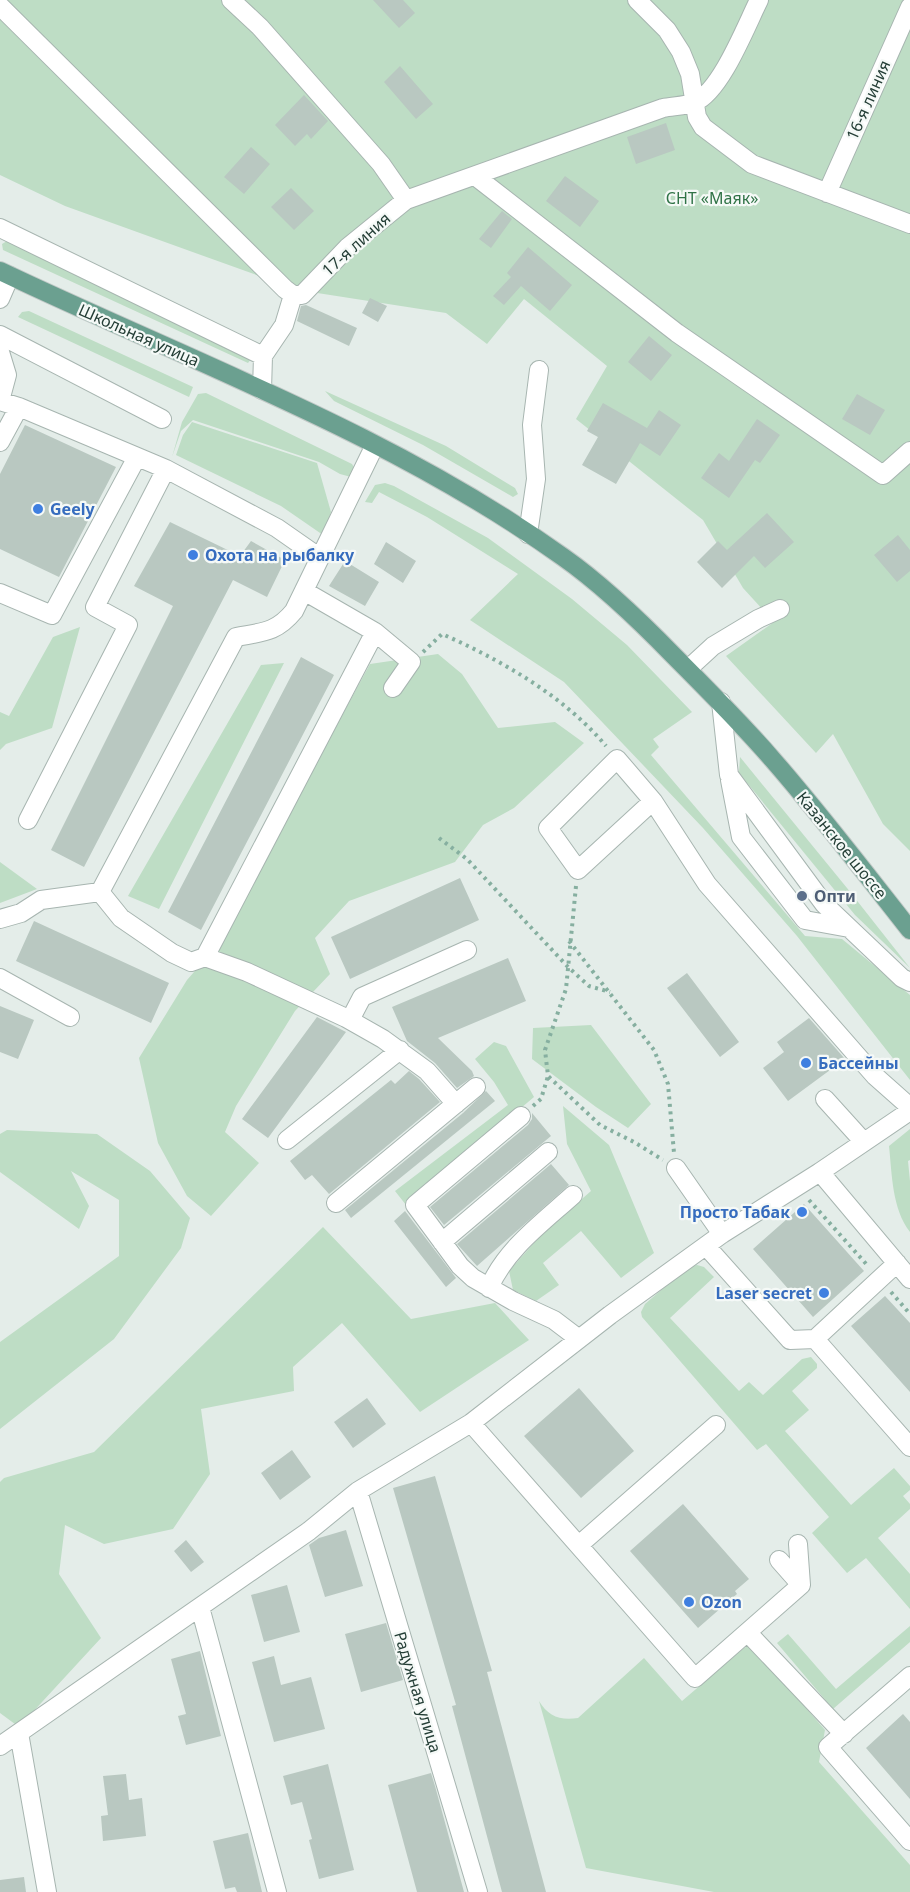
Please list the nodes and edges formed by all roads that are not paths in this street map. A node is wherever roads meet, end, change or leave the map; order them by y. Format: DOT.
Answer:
graph roads {
  1 [pos="231,0"];
  2 [pos="637,0"];
  3 [pos="759,0"];
  4 [pos="0,6"];
  5 [pos="910,7"];
  6 [pos="694,103"];
  7 [pos="475,176"];
  8 [pos="827,193"];
  9 [pos="406,200"];
  10 [pos="910,224"];
  11 [pos="0,228"];
  12 [pos="5,273"];
  13 [pos="293,295"];
  14 [pos="0,299"];
  15 [pos="0,334"];
  16 [pos="0,352"];
  17 [pos="263,356"];
  18 [pos="539,370"];
  19 [pos="270,394"];
  20 [pos="0,401"];
  21 [pos="19,407"];
  22 [pos="162,419"];
  23 [pos="0,442"];
  24 [pos="375,446"];
  25 [pos="910,451"];
  26 [pos="137,458"];
  27 [pos="166,469"];
  28 [pos="528,534"];
  29 [pos="320,558"];
  30 [pos="0,576"];
  31 [pos="0,582"];
  32 [pos="304,591"];
  33 [pos="0,593"];
  34 [pos="780,609"];
  35 [pos="375,632"];
  36 [pos="688,669"];
  37 [pos="393,688"];
  38 [pos="721,702"];
  39 [pos="729,775"];
  40 [pos="653,801"];
  41 [pos="28,820"];
  42 [pos="100,892"];
  43 [pos="0,919"];
  44 [pos="849,928"];
  45 [pos="910,930"];
  46 [pos="467,950"];
  47 [pos="205,957"];
  48 [pos="0,978"];
  49 [pos="910,982"];
  50 [pos="70,1017"];
  51 [pos="350,1020"];
  52 [pos="400,1050"];
  53 [pos="476,1087"];
  54 [pos="825,1100"];
  55 [pos="456,1104"];
  56 [pos="910,1109"];
  57 [pos="521,1116"];
  58 [pos="287,1140"];
  59 [pos="863,1141"];
  60 [pos="548,1152"];
  61 [pos="676,1168"];
  62 [pos="820,1172"];
  63 [pos="573,1195"];
  64 [pos="336,1203"];
  65 [pos="722,1234"];
  66 [pos="442,1242"];
  67 [pos="706,1246"];
  68 [pos="897,1263"];
  69 [pos="910,1279"];
  70 [pos="489,1288"];
  71 [pos="579,1339"];
  72 [pos="815,1339"];
  73 [pos="471,1423"];
  74 [pos="716,1425"];
  75 [pos="910,1447"];
  76 [pos="358,1491"];
  77 [pos="798,1544"];
  78 [pos="579,1545"];
  79 [pos="779,1560"];
  80 [pos="801,1586"];
  81 [pos="200,1607"];
  82 [pos="748,1632"];
  83 [pos="910,1676"];
  84 [pos="19,1733"];
  85 [pos="844,1734"];
  86 [pos="0,1746"];
  87 [pos="910,1841"];
  88 [pos="47,1892"];
  89 [pos="277,1892"];
  90 [pos="478,1892"];
  1 -- 9 [label="street"];
  2 -- 6 [label="street"];
  3 -- 6 [label="street"];
  4 -- 13 [label="street"];
  5 -- 8 [label="street, 16-я линия"];
  6 -- 7 [label="street, 17-я линия"];
  6 -- 8 [label="street"];
  7 -- 9 [label="street, 17-я линия"];
  7 -- 25 [label="street"];
  8 -- 10 [label="street"];
  9 -- 13 [label="street, 17-я линия"];
  11 -- 17 [label="street"];
  12 -- 14 [label="street"];
  12 -- 19 [label="main road, Школьная улица"];
  13 -- 17 [label="street"];
  15 -- 22 [label="street"];
  16 -- 20 [label="street"];
  17 -- 19 [label="street"];
  18 -- 28 [label="street"];
  19 -- 24 [label="main road, Школьная улица"];
  20 -- 21 [label="street"];
  21 -- 23 [label="street"];
  21 -- 26 [label="street"];
  24 -- 28 [label="main road, Школьная улица"];
  24 -- 29 [label="street"];
  26 -- 27 [label="street"];
  26 -- 33 [label="street"];
  27 -- 29 [label="street"];
  27 -- 41 [label="street"];
  28 -- 36 [label="main road, Казанское шоссе"];
  29 -- 32 [label="street"];
  30 -- 31 [label="street"];
  32 -- 35 [label="street"];
  32 -- 42 [label="street"];
  34 -- 36 [label="street"];
  35 -- 37 [label="street"];
  35 -- 47 [label="street"];
  36 -- 38 [label="main road, Казанское шоссе"];
  38 -- 39 [label="street"];
  38 -- 45 [label="main road, Казанское шоссе"];
  39 -- 44 [label="street"];
  39 -- 44 [label="street"];
  40 -- 40 [label="street"];
  40 -- 56 [label="street"];
  42 -- 43 [label="street"];
  42 -- 47 [label="street"];
  44 -- 49 [label="street"];
  46 -- 51 [label="street"];
  47 -- 51 [label="street"];
  48 -- 50 [label="street"];
  51 -- 52 [label="street"];
  52 -- 55 [label="street"];
  52 -- 58 [label="street"];
  53 -- 55 [label="street"];
  54 -- 59 [label="street"];
  55 -- 64 [label="street"];
  56 -- 59 [label="street"];
  57 -- 66 [label="street"];
  59 -- 62 [label="street"];
  60 -- 66 [label="street"];
  61 -- 65 [label="street"];
  62 -- 65 [label="street"];
  62 -- 68 [label="street"];
  63 -- 70 [label="street"];
  65 -- 67 [label="street"];
  66 -- 70 [label="street"];
  67 -- 71 [label="street"];
  67 -- 72 [label="street"];
  68 -- 69 [label="street"];
  68 -- 72 [label="street"];
  70 -- 71 [label="street"];
  71 -- 73 [label="street"];
  72 -- 75 [label="street"];
  73 -- 76 [label="street"];
  73 -- 78 [label="street"];
  74 -- 78 [label="street"];
  76 -- 81 [label="street"];
  76 -- 90 [label="street, Радужная улица"];
  77 -- 80 [label="street"];
  78 -- 82 [label="street"];
  79 -- 80 [label="street"];
  80 -- 82 [label="street"];
  81 -- 84 [label="street"];
  81 -- 89 [label="street"];
  82 -- 85 [label="street"];
  83 -- 85 [label="street"];
  84 -- 86 [label="street"];
  84 -- 88 [label="street"];
  85 -- 87 [label="street"];
}
